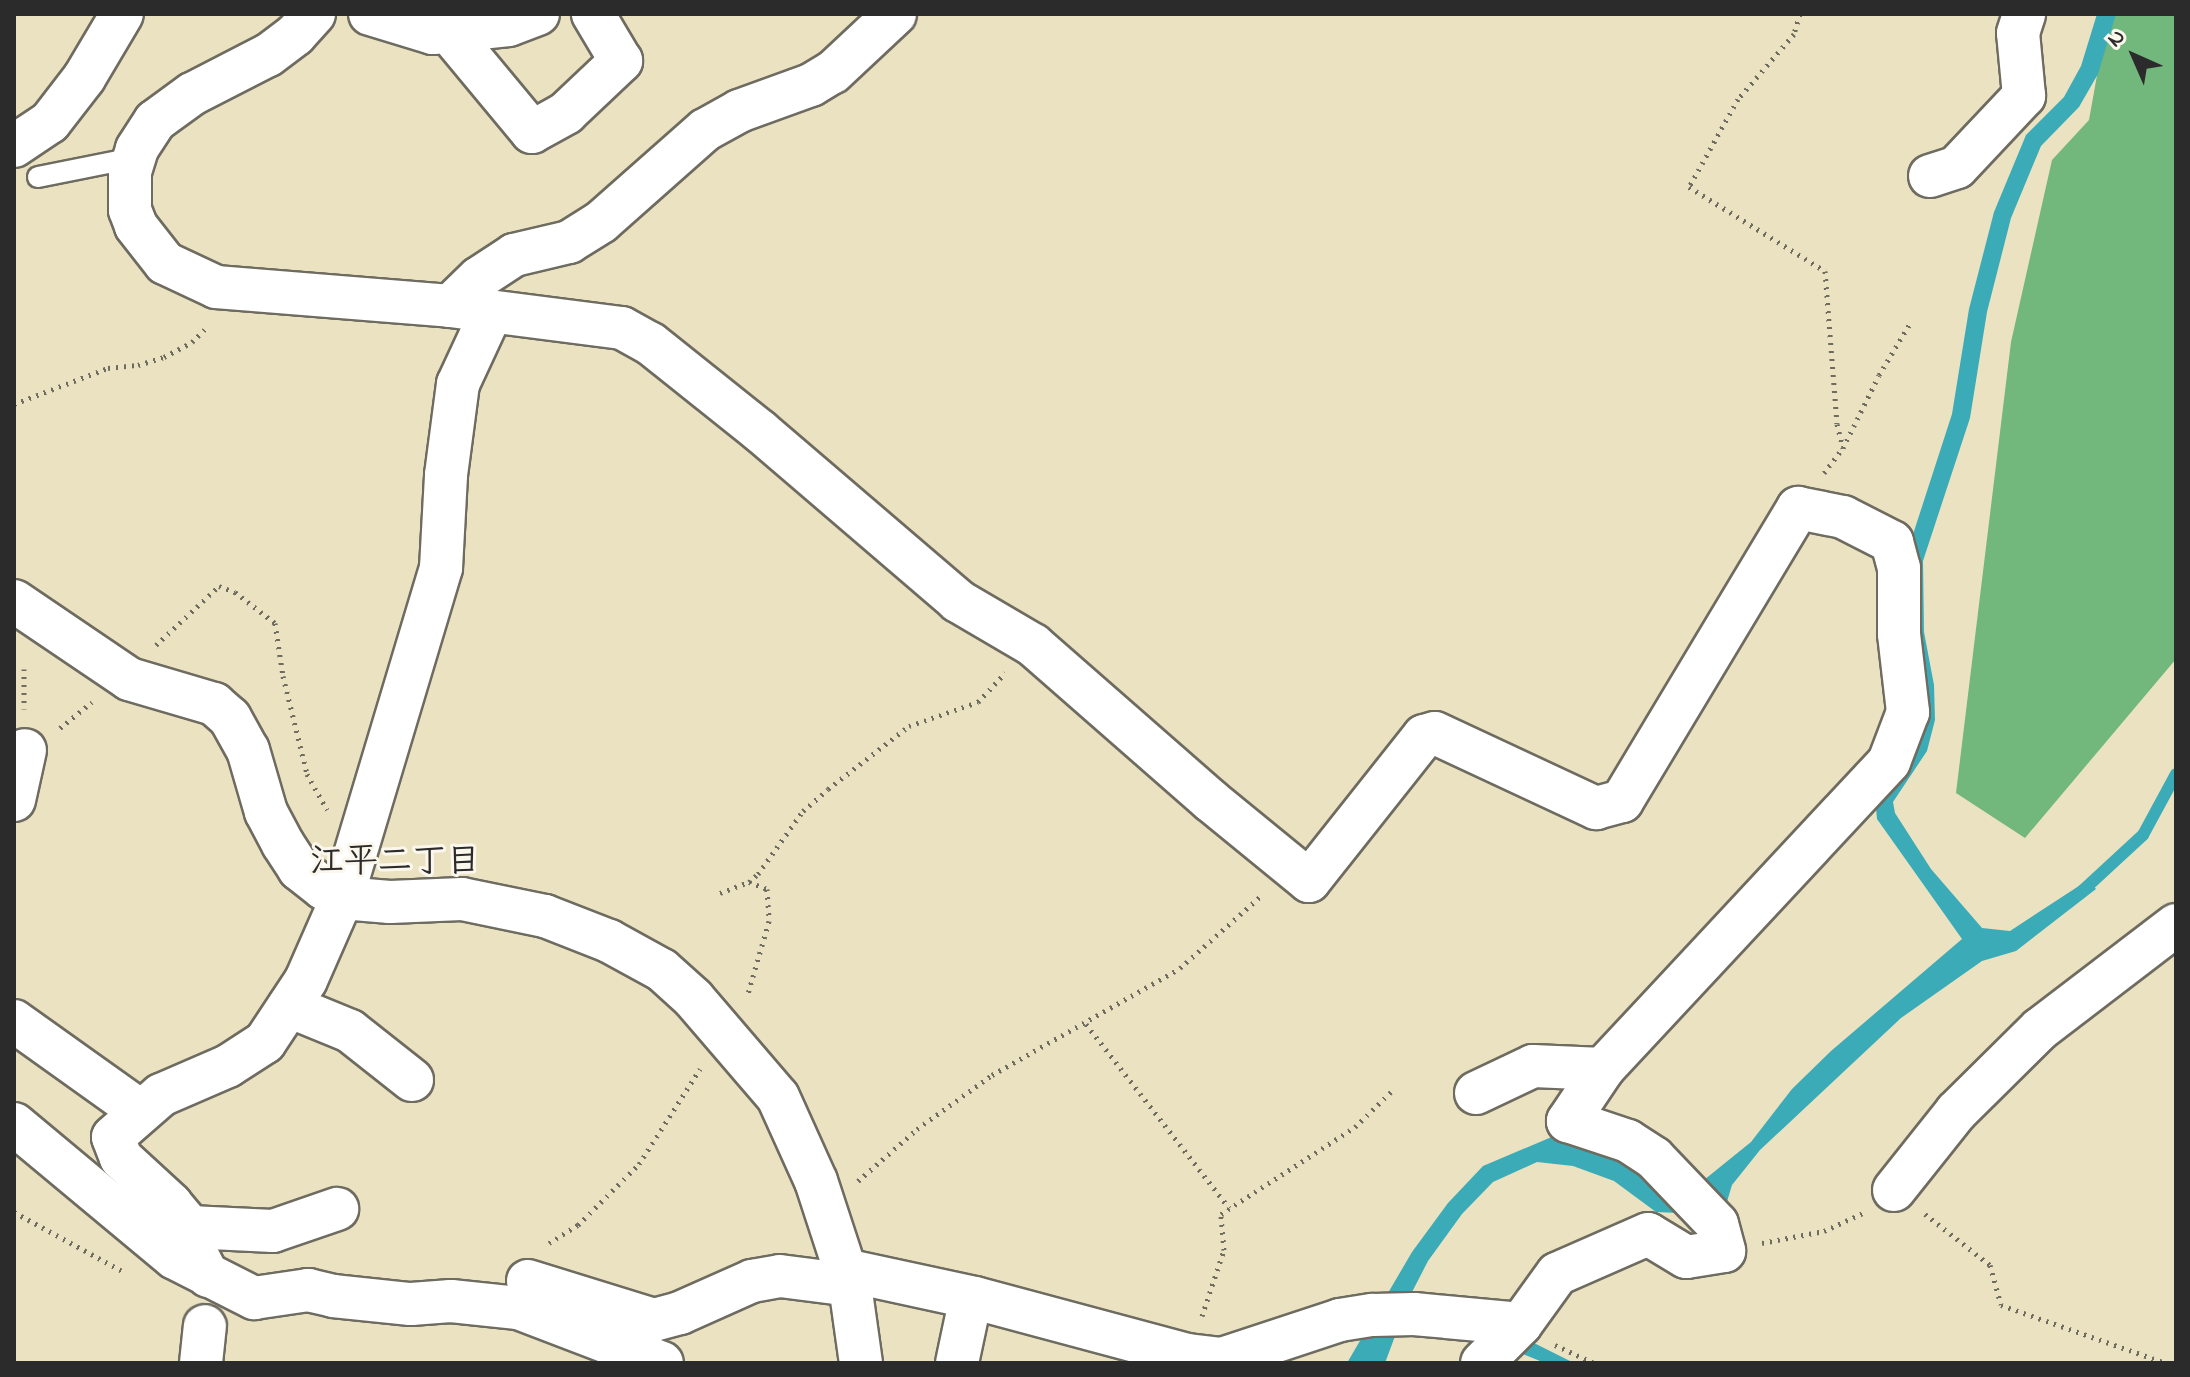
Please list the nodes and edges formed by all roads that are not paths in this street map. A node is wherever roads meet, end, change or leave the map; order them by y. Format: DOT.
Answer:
graph roads {
  1 [pos="122,14"];
  2 [pos="314,14"];
  3 [pos="370,14"];
  4 [pos="538,14"];
  5 [pos="593,14"];
  6 [pos="895,14"];
  7 [pos="2024,14"];
  8 [pos="449,32"];
  9 [pos="133,158"];
  10 [pos="26,161"];
  11 [pos="1930,176"];
  12 [pos="450,306"];
  13 [pos="491,313"];
  14 [pos="14,601"];
  15 [pos="25,750"];
  16 [pos="14,800"];
  17 [pos="342,898"];
  18 [pos="2176,925"];
  19 [pos="289,1006"];
  20 [pos="14,1021"];
  21 [pos="1603,1069"];
  22 [pos="412,1080"];
  23 [pos="1476,1093"];
  24 [pos="139,1110"];
  25 [pos="14,1124"];
  26 [pos="1894,1190"];
  27 [pos="337,1209"];
  28 [pos="190,1227"];
  29 [pos="844,1267"];
  30 [pos="208,1276"];
  31 [pos="528,1281"];
  32 [pos="971,1297"];
  33 [pos="1521,1324"];
  34 [pos="662,1363"];
  35 [pos="861,1363"];
  36 [pos="957,1363"];
  37 [pos="1482,1363"];
  1 -- 10 [label="street"];
  2 -- 9 [label="street"];
  3 -- 8 [label="street"];
  4 -- 8 [label="street"];
  5 -- 8 [label="street"];
  6 -- 12 [label="street"];
  7 -- 11 [label="street"];
  9 -- 10 [label="lane"];
  9 -- 12 [label="street"];
  12 -- 13 [label="street"];
  13 -- 17 [label="street"];
  13 -- 21 [label="street"];
  14 -- 17 [label="street"];
  15 -- 16 [label="street"];
  17 -- 19 [label="street"];
  17 -- 29 [label="street"];
  18 -- 26 [label="street"];
  19 -- 22 [label="street"];
  19 -- 24 [label="street"];
  20 -- 24 [label="street"];
  21 -- 23 [label="street"];
  21 -- 33 [label="street"];
  24 -- 28 [label="street"];
  25 -- 30 [label="street"];
  27 -- 28 [label="street"];
  28 -- 30 [label="street"];
  29 -- 31 [label="street"];
  29 -- 32 [label="street"];
  29 -- 35 [label="street"];
  30 -- 34 [label="street"];
  32 -- 33 [label="street"];
  32 -- 36 [label="street"];
  33 -- 37 [label="street"];
}
